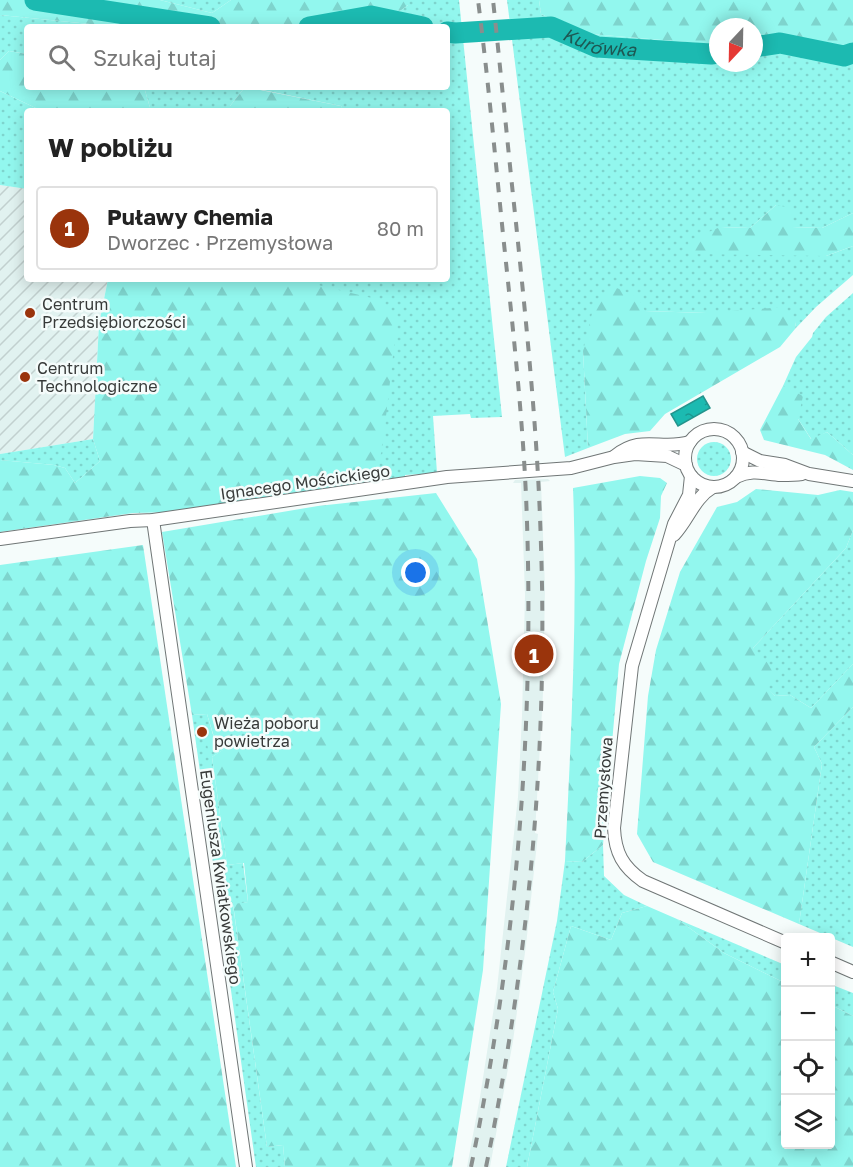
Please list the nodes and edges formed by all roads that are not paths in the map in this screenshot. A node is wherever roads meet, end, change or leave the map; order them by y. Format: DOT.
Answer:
graph roads {
  1 [pos="690,442"];
  2 [pos="742,452"];
  3 [pos="614,457"];
  4 [pos="688,470"];
  5 [pos="809,474"];
  6 [pos="736,477"];
  7 [pos="853,481"];
  8 [pos="713,487"];
  9 [pos="153,520"];
  10 [pos="672,538"];
  11 [pos="0,539"];
  12 [pos="781,941"];
  13 [pos="835,964"];
  14 [pos="853,972"];
  15 [pos="246,1167"];
  1 -- 2 [label="street"];
  1 -- 3 [label="street, Ignacego Mościckiego"];
  1 -- 4 [label="street"];
  2 -- 5 [label="street"];
  2 -- 6 [label="street"];
  3 -- 4 [label="street, Ignacego Mościckiego"];
  3 -- 9 [label="street, Ignacego Mościckiego"];
  4 -- 8 [label="street"];
  4 -- 10 [label="street, Przemysłowa"];
  5 -- 6 [label="street"];
  5 -- 7 [label="street"];
  6 -- 8 [label="street"];
  8 -- 10 [label="street, Przemysłowa"];
  9 -- 11 [label="street, Ignacego Mościckiego"];
  9 -- 15 [label="street, Eugeniusza Kwiatkowskiego"];
  10 -- 12 [label="street, Przemysłowa"];
  13 -- 14 [label="street"];
}
